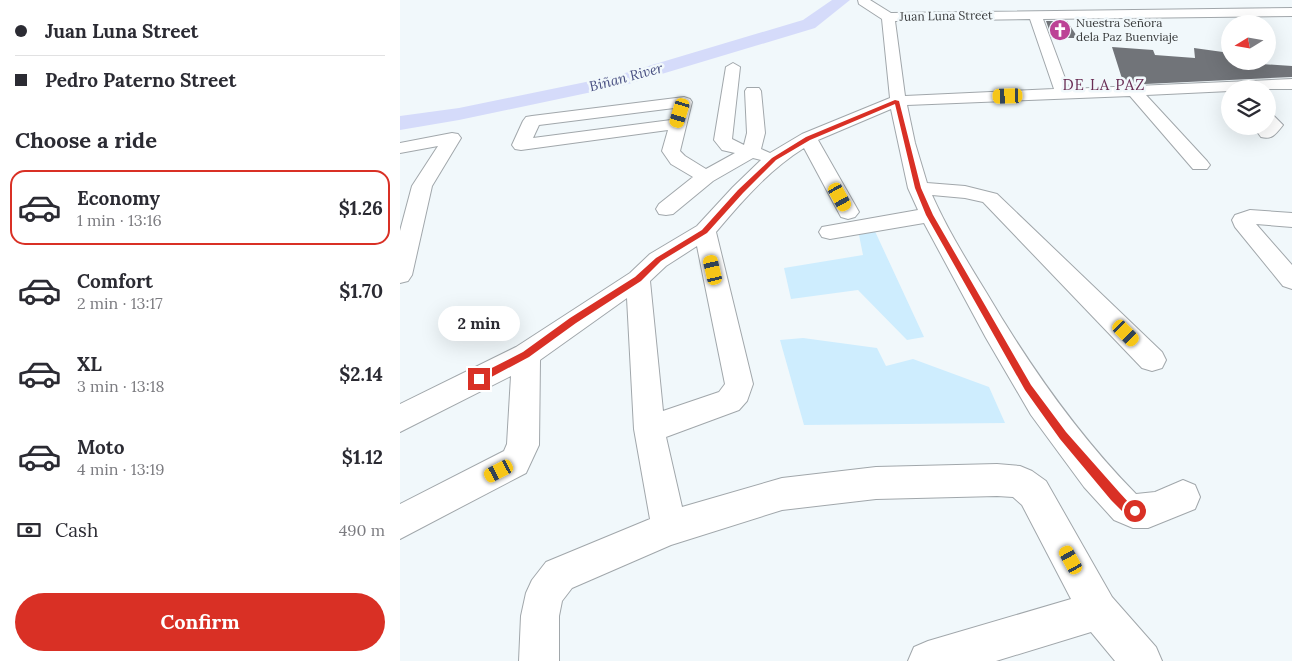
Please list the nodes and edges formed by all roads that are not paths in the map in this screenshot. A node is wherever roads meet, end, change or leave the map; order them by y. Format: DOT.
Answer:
graph roads {
  1 [pos="863,1"];
  2 [pos="1101,2"];
  3 [pos="1292,12"];
  4 [pos="1110,14"];
  5 [pos="1035,15"];
  6 [pos="888,17"];
  7 [pos="733,67"];
  8 [pos="1276,85"];
  9 [pos="1290,85"];
  10 [pos="1221,87"];
  11 [pos="1133,90"];
  12 [pos="753,91"];
  13 [pos="1063,94"];
  14 [pos="897,101"];
  15 [pos="677,124"];
  16 [pos="808,138"];
  17 [pos="400,148"];
  18 [pos="751,152"];
  19 [pos="774,159"];
  20 [pos="1200,165"];
  21 [pos="706,177"];
  22 [pos="422,186"];
  23 [pos="918,188"];
  24 [pos="400,190"];
  25 [pos="666,209"];
  26 [pos="848,212"];
  27 [pos="930,215"];
  28 [pos="1292,220"];
  29 [pos="705,231"];
  30 [pos="830,232"];
  31 [pos="404,238"];
  32 [pos="400,275"];
  33 [pos="638,279"];
  34 [pos="1292,280"];
  35 [pos="526,355"];
  36 [pos="1152,360"];
  37 [pos="400,419"];
  38 [pos="649,429"];
  39 [pos="1183,497"];
  40 [pos="400,522"];
  41 [pos="669,528"];
  42 [pos="1098,611"];
  43 [pos="539,661"];
  44 [pos="928,661"];
  45 [pos="1142,661"];
  1 -- 6 [label="street"];
  2 -- 4 [label="street"];
  3 -- 4 [label="street, Juan Luna Street"];
  4 -- 5 [label="street, Juan Luna Street"];
  5 -- 6 [label="street, Juan Luna Street"];
  5 -- 13 [label="street"];
  6 -- 14 [label="street, Juan Luna Street"];
  7 -- 18 [label="street"];
  8 -- 9 [label="street"];
  10 -- 11 [label="street"];
  11 -- 13 [label="street"];
  11 -- 20 [label="street"];
  12 -- 18 [label="street"];
  13 -- 14 [label="street"];
  14 -- 16 [label="street"];
  14 -- 23 [label="street, Juan Luna Street"];
  15 -- 15 [label="street"];
  15 -- 21 [label="street"];
  16 -- 19 [label="street"];
  16 -- 26 [label="street"];
  17 -- 22 [label="street"];
  18 -- 19 [label="street"];
  18 -- 21 [label="street"];
  19 -- 29 [label="street"];
  21 -- 25 [label="street"];
  22 -- 24 [label="street"];
  22 -- 31 [label="street"];
  23 -- 27 [label="street, Juan Luna Street"];
  23 -- 36 [label="street"];
  27 -- 30 [label="street"];
  27 -- 39 [label="street, Juan Luna Street"];
  28 -- 34 [label="street"];
  29 -- 33 [label="street"];
  29 -- 38 [label="street"];
  31 -- 32 [label="street"];
  33 -- 35 [label="street"];
  33 -- 38 [label="street"];
  35 -- 37 [label="street"];
  35 -- 40 [label="street"];
  38 -- 41 [label="street"];
  41 -- 42 [label="street"];
  41 -- 43 [label="street"];
  42 -- 44 [label="street"];
  42 -- 45 [label="street"];
}
